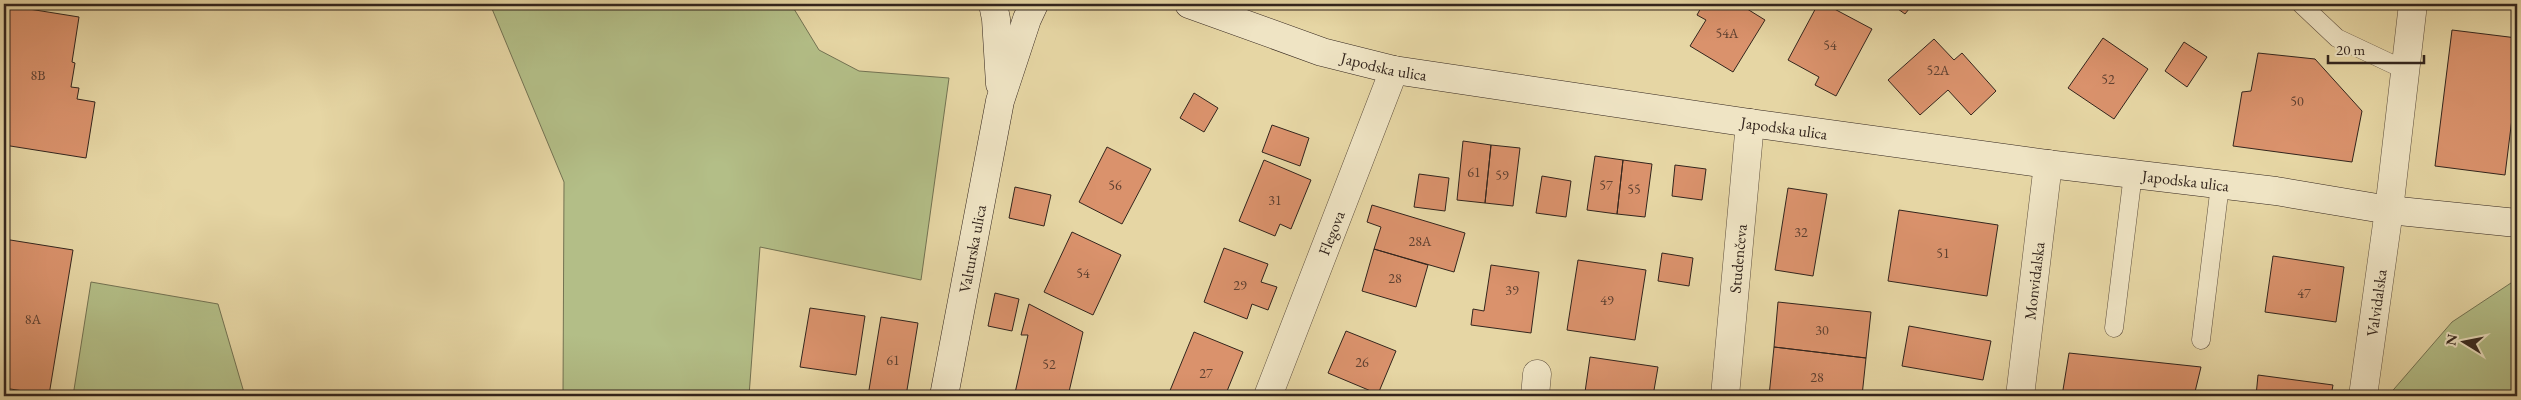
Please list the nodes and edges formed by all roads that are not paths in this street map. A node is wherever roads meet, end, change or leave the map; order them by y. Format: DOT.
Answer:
graph roads {
  1 [pos="993,4"];
  2 [pos="1034,4"];
  3 [pos="1189,4"];
  4 [pos="2301,4"];
  5 [pos="2413,4"];
  6 [pos="1394,70"];
  7 [pos="2405,70"];
  8 [pos="1000,101"];
  9 [pos="1750,123"];
  10 [pos="2048,164"];
  11 [pos="2133,174"];
  12 [pos="2220,185"];
  13 [pos="2389,210"];
  14 [pos="2517,223"];
  15 [pos="2114,328"];
  16 [pos="2201,340"];
  17 [pos="944,396"];
  18 [pos="1268,396"];
  19 [pos="1725,396"];
  20 [pos="2020,396"];
  21 [pos="2363,396"];
  1 -- 8 [label="street, Valturska ulica"];
  2 -- 8 [label="street, Valturska ulica"];
  3 -- 6 [label="street, Japodska ulica"];
  4 -- 7 [label="lane"];
  5 -- 7 [label="street"];
  6 -- 9 [label="street, Japodska ulica"];
  6 -- 18 [label="street, Flegova"];
  7 -- 13 [label="street"];
  8 -- 17 [label="street, Valturska ulica"];
  9 -- 10 [label="street, Japodska ulica"];
  9 -- 19 [label="street, Studenčeva"];
  10 -- 11 [label="street, Japodska ulica"];
  10 -- 20 [label="street, Monvidalska"];
  11 -- 12 [label="street, Japodska ulica"];
  11 -- 15 [label="lane"];
  12 -- 13 [label="street, Japodska ulica"];
  12 -- 16 [label="lane"];
  13 -- 14 [label="street, Japodska ulica"];
  13 -- 21 [label="street, Valvidalska"];
}
